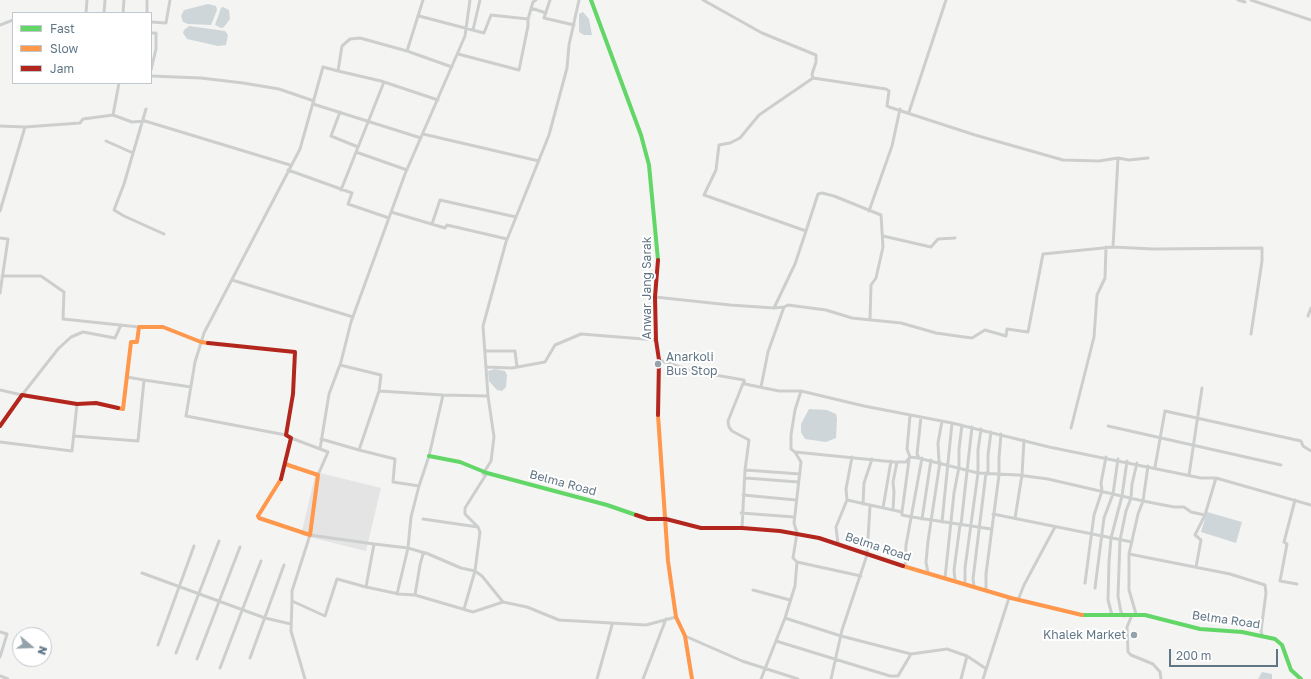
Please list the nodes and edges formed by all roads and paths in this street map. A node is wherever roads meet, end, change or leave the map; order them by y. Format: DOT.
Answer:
graph roads {
  1 [pos="87,0"];
  2 [pos="105,0"];
  3 [pos="124,0"];
  4 [pos="147,0"];
  5 [pos="170,0"];
  6 [pos="423,0"];
  7 [pos="470,0"];
  8 [pos="480,0"];
  9 [pos="536,0"];
  10 [pos="550,0"];
  11 [pos="579,0"];
  12 [pos="591,0"];
  13 [pos="702,0"];
  14 [pos="946,0"];
  15 [pos="1238,0"];
  16 [pos="1251,0"];
  17 [pos="1245,2"];
  18 [pos="531,8"];
  19 [pos="86,12"];
  20 [pos="104,12"];
  21 [pos="123,12"];
  22 [pos="147,12"];
  23 [pos="546,13"];
  24 [pos="419,16"];
  25 [pos="528,19"];
  26 [pos="12,20"];
  27 [pos="1311,20"];
  28 [pos="152,22"];
  29 [pos="0,25"];
  30 [pos="574,25"];
  31 [pos="466,28"];
  32 [pos="473,30"];
  33 [pos="152,33"];
  34 [pos="407,51"];
  35 [pos="458,54"];
  36 [pos="152,65"];
  37 [pos="452,67"];
  38 [pos="338,70"];
  39 [pos="152,76"];
  40 [pos="813,78"];
  41 [pos="384,82"];
  42 [pos="119,84"];
  43 [pos="438,100"];
  44 [pos="314,102"];
  45 [pos="146,109"];
  46 [pos="900,109"];
  47 [pos="340,112"];
  48 [pos="909,112"];
  49 [pos="113,115"];
  50 [pos="368,121"];
  51 [pos="143,122"];
  52 [pos="0,126"];
  53 [pos="24,127"];
  54 [pos="423,134"];
  55 [pos="421,138"];
  56 [pos="106,141"];
  57 [pos="358,147"];
  58 [pos="356,152"];
  59 [pos="133,153"];
  60 [pos="1118,158"];
  61 [pos="1148,158"];
  62 [pos="539,161"];
  63 [pos="290,165"];
  64 [pos="288,170"];
  65 [pos="407,170"];
  66 [pos="341,190"];
  67 [pos="869,210"];
  68 [pos="0,211"];
  69 [pos="391,212"];
  70 [pos="516,217"];
  71 [pos="389,218"];
  72 [pos="432,224"];
  73 [pos="806,231"];
  74 [pos="164,234"];
  75 [pos="883,236"];
  76 [pos="0,238"];
  77 [pos="955,238"];
  78 [pos="507,239"];
  79 [pos="1106,247"];
  80 [pos="1112,247"];
  81 [pos="2,276"];
  82 [pos="232,280"];
  83 [pos="0,292"];
  84 [pos="655,297"];
  85 [pos="784,307"];
  86 [pos="774,308"];
  87 [pos="1311,308"];
  88 [pos="1308,316"];
  89 [pos="353,317"];
  90 [pos="870,319"];
  91 [pos="121,325"];
  92 [pos="138,327"];
  93 [pos="1251,334"];
  94 [pos="656,340"];
  95 [pos="201,342"];
  96 [pos="485,351"];
  97 [pos="659,360"];
  98 [pos="340,365"];
  99 [pos="486,367"];
  100 [pos="517,367"];
  101 [pos="127,377"];
  102 [pos="144,380"];
  103 [pos="744,380"];
  104 [pos="191,387"];
  105 [pos="761,387"];
  106 [pos="1202,388"];
  107 [pos="0,390"];
  108 [pos="379,391"];
  109 [pos="801,391"];
  110 [pos="22,395"];
  111 [pos="442,395"];
  112 [pos="488,396"];
  113 [pos="77,404"];
  114 [pos="910,416"];
  115 [pos="921,418"];
  116 [pos="1198,418"];
  117 [pos="942,421"];
  118 [pos="952,423"];
  119 [pos="962,425"];
  120 [pos="0,426"];
  121 [pos="1108,426"];
  122 [pos="972,427"];
  123 [pos="1071,428"];
  124 [pos="981,429"];
  125 [pos="991,432"];
  126 [pos="1001,434"];
  127 [pos="286,435"];
  128 [pos="74,436"];
  129 [pos="291,438"];
  130 [pos="1160,438"];
  131 [pos="321,439"];
  132 [pos="1024,440"];
  133 [pos="0,442"];
  134 [pos="1193,446"];
  135 [pos="320,449"];
  136 [pos="359,450"];
  137 [pos="1311,451"];
  138 [pos="795,452"];
  139 [pos="429,456"];
  140 [pos="852,457"];
  141 [pos="1106,457"];
  142 [pos="910,458"];
  143 [pos="921,458"];
  144 [pos="872,459"];
  145 [pos="931,460"];
  146 [pos="1118,460"];
  147 [pos="891,461"];
  148 [pos="897,462"];
  149 [pos="940,462"];
  150 [pos="1127,462"];
  151 [pos="1137,463"];
  152 [pos="285,464"];
  153 [pos="949,464"];
  154 [pos="1281,465"];
  155 [pos="1148,466"];
  156 [pos="959,467"];
  157 [pos="1155,468"];
  158 [pos="745,470"];
  159 [pos="968,470"];
  160 [pos="978,472"];
  161 [pos="487,473"];
  162 [pos="987,473"];
  163 [pos="800,474"];
  164 [pos="999,474"];
  165 [pos="318,475"];
  166 [pos="1022,475"];
  167 [pos="1189,475"];
  168 [pos="746,478"];
  169 [pos="1216,478"];
  170 [pos="798,482"];
  171 [pos="419,486"];
  172 [pos="1102,491"];
  173 [pos="1113,494"];
  174 [pos="743,495"];
  175 [pos="1122,496"];
  176 [pos="1131,498"];
  177 [pos="796,500"];
  178 [pos="847,500"];
  179 [pos="1295,500"];
  180 [pos="1143,501"];
  181 [pos="863,504"];
  182 [pos="1311,505"];
  183 [pos="870,506"];
  184 [pos="883,508"];
  185 [pos="892,510"];
  186 [pos="902,512"];
  187 [pos="741,513"];
  188 [pos="993,514"];
  189 [pos="1205,515"];
  190 [pos="794,517"];
  191 [pos="912,517"];
  192 [pos="1015,518"];
  193 [pos="422,519"];
  194 [pos="666,519"];
  195 [pos="922,519"];
  196 [pos="931,521"];
  197 [pos="942,522"];
  198 [pos="951,523"];
  199 [pos="960,525"];
  200 [pos="969,526"];
  201 [pos="478,527"];
  202 [pos="1055,527"];
  203 [pos="742,528"];
  204 [pos="980,528"];
  205 [pos="991,529"];
  206 [pos="797,533"];
  207 [pos="310,535"];
  208 [pos="1092,535"];
  209 [pos="1102,537"];
  210 [pos="1112,538"];
  211 [pos="1120,540"];
  212 [pos="219,542"];
  213 [pos="1132,542"];
  214 [pos="374,544"];
  215 [pos="838,544"];
  216 [pos="194,546"];
  217 [pos="240,547"];
  218 [pos="408,548"];
  219 [pos="426,553"];
  220 [pos="867,554"];
  221 [pos="1129,554"];
  222 [pos="261,561"];
  223 [pos="797,562"];
  224 [pos="284,565"];
  225 [pos="906,567"];
  226 [pos="1196,567"];
  227 [pos="475,571"];
  228 [pos="142,573"];
  229 [pos="928,573"];
  230 [pos="861,576"];
  231 [pos="945,578"];
  232 [pos="955,580"];
  233 [pos="1085,583"];
  234 [pos="965,584"];
  235 [pos="1297,584"];
  236 [pos="179,586"];
  237 [pos="974,586"];
  238 [pos="366,587"];
  239 [pos="1095,588"];
  240 [pos="753,590"];
  241 [pos="986,590"];
  242 [pos="199,594"];
  243 [pos="397,594"];
  244 [pos="415,595"];
  245 [pos="1009,598"];
  246 [pos="790,600"];
  247 [pos="1018,600"];
  248 [pos="292,601"];
  249 [pos="219,602"];
  250 [pos="503,602"];
  251 [pos="464,609"];
  252 [pos="242,610"];
  253 [pos="1134,615"];
  254 [pos="1112,616"];
  255 [pos="1124,616"];
  256 [pos="676,617"];
  257 [pos="265,618"];
  258 [pos="785,618"];
  259 [pos="666,620"];
  260 [pos="291,624"];
  261 [pos="612,624"];
  262 [pos="0,632"];
  263 [pos="1262,635"];
  264 [pos="685,636"];
  265 [pos="842,636"];
  266 [pos="776,641"];
  267 [pos="158,645"];
  268 [pos="176,653"];
  269 [pos="910,654"];
  270 [pos="967,656"];
  271 [pos="0,657"];
  272 [pos="250,658"];
  273 [pos="197,659"];
  274 [pos="836,659"];
  275 [pos="220,668"];
  276 [pos="985,668"];
  277 [pos="766,669"];
  278 [pos="0,676"];
  279 [pos="8,679"];
  280 [pos="305,679"];
  281 [pos="598,679"];
  282 [pos="643,679"];
  283 [pos="692,679"];
  284 [pos="761,679"];
  285 [pos="798,679"];
  286 [pos="831,679"];
  287 [pos="961,679"];
  288 [pos="983,679"];
  289 [pos="1160,679"];
  290 [pos="1301,679"];
  1 -- 19 [label="street"];
  2 -- 20 [label="street"];
  3 -- 21 [label="street"];
  4 -- 22 [label="street"];
  5 -- 28 [label="street"];
  6 -- 24 [label="street"];
  7 -- 31 [label="street"];
  8 -- 32 [label="street"];
  9 -- 18 [label="street"];
  10 -- 23 [label="street"];
  11 -- 30 [label="street"];
  12 -- 84 [label="street, Anwar Jang Sarak"];
  13 -- 40 [label="street"];
  14 -- 48 [label="street"];
  15 -- 17 [label="street"];
  16 -- 27 [label="street"];
  18 -- 23 [label="street"];
  18 -- 25 [label="street"];
  23 -- 30 [label="street"];
  24 -- 31 [label="street"];
  24 -- 34 [label="street"];
  25 -- 32 [label="street"];
  25 -- 35 [label="street"];
  26 -- 29 [label="street"];
  30 -- 62 [label="street"];
  31 -- 32 [label="street"];
  31 -- 35 [label="street"];
  33 -- 36 [label="street"];
  34 -- 37 [label="street"];
  34 -- 38 [label="street"];
  35 -- 37 [label="street"];
  37 -- 43 [label="street"];
  38 -- 41 [label="street"];
  38 -- 44 [label="street"];
  39 -- 44 [label="street"];
  40 -- 46 [label="street"];
  40 -- 73 [label="street"];
  41 -- 43 [label="street"];
  41 -- 50 [label="street"];
  42 -- 49 [label="street"];
  43 -- 54 [label="street"];
  44 -- 47 [label="street"];
  44 -- 63 [label="street"];
  45 -- 51 [label="street"];
  46 -- 48 [label="street"];
  46 -- 67 [label="street"];
  47 -- 50 [label="street"];
  47 -- 57 [label="street"];
  48 -- 60 [label="street"];
  49 -- 51 [label="street"];
  49 -- 53 [label="street"];
  50 -- 55 [label="street"];
  50 -- 57 [label="street"];
  51 -- 59 [label="street"];
  51 -- 63 [label="street"];
  52 -- 53 [label="street"];
  53 -- 68 [label="street"];
  54 -- 55 [label="street"];
  54 -- 62 [label="street"];
  55 -- 65 [label="street"];
  56 -- 59 [label="street"];
  57 -- 58 [label="street"];
  58 -- 65 [label="street"];
  58 -- 66 [label="street"];
  59 -- 74 [label="street"];
  60 -- 61 [label="street"];
  60 -- 80 [label="street"];
  62 -- 70 [label="street"];
  63 -- 64 [label="street"];
  64 -- 66 [label="street"];
  64 -- 82 [label="street"];
  65 -- 69 [label="street"];
  66 -- 71 [label="street"];
  67 -- 73 [label="street"];
  67 -- 75 [label="street"];
  69 -- 71 [label="street"];
  69 -- 72 [label="street"];
  70 -- 72 [label="street"];
  70 -- 78 [label="street"];
  71 -- 89 [label="street"];
  72 -- 78 [label="street"];
  73 -- 86 [label="street"];
  75 -- 77 [label="street"];
  75 -- 90 [label="street"];
  76 -- 81 [label="street"];
  78 -- 96 [label="street"];
  79 -- 80 [label="street"];
  79 -- 90 [label="street"];
  79 -- 123 [label="street"];
  80 -- 93 [label="street"];
  81 -- 83 [label="street"];
  81 -- 91 [label="street"];
  82 -- 89 [label="street"];
  82 -- 95 [label="street"];
  84 -- 86 [label="street"];
  84 -- 94 [label="street, Anwar Jang Sarak"];
  85 -- 86 [label="street"];
  85 -- 90 [label="street"];
  85 -- 105 [label="street"];
  87 -- 88 [label="street"];
  89 -- 98 [label="street"];
  91 -- 92 [label="street"];
  91 -- 110 [label="street"];
  92 -- 95 [label="street"];
  92 -- 101 [label="street"];
  94 -- 97 [label="street, Anwar Jang Sarak"];
  94 -- 100 [label="street"];
  95 -- 104 [label="street"];
  95 -- 127 [label="street"];
  96 -- 99 [label="street"];
  96 -- 100 [label="street"];
  97 -- 103 [label="street"];
  97 -- 194 [label="street, Anwar Jang Sarak"];
  98 -- 108 [label="street"];
  98 -- 131 [label="street"];
  99 -- 100 [label="street"];
  99 -- 112 [label="street"];
  101 -- 102 [label="street"];
  101 -- 113 [label="street"];
  102 -- 104 [label="street"];
  102 -- 128 [label="street"];
  103 -- 105 [label="street"];
  103 -- 158 [label="street"];
  104 -- 127 [label="street"];
  105 -- 109 [label="street"];
  106 -- 116 [label="street"];
  107 -- 110 [label="street"];
  108 -- 111 [label="street"];
  108 -- 136 [label="street"];
  109 -- 114 [label="street"];
  109 -- 138 [label="street"];
  110 -- 113 [label="street"];
  110 -- 120 [label="street"];
  111 -- 112 [label="street"];
  111 -- 139 [label="street"];
  112 -- 161 [label="street"];
  113 -- 128 [label="street"];
  114 -- 115 [label="street"];
  114 -- 142 [label="street"];
  115 -- 117 [label="street"];
  115 -- 143 [label="street"];
  116 -- 130 [label="street"];
  116 -- 134 [label="street"];
  116 -- 137 [label="street"];
  117 -- 118 [label="street"];
  117 -- 149 [label="street"];
  118 -- 119 [label="street"];
  118 -- 153 [label="street"];
  119 -- 122 [label="street"];
  119 -- 156 [label="street"];
  121 -- 130 [label="street"];
  122 -- 124 [label="street"];
  122 -- 159 [label="street"];
  124 -- 125 [label="street"];
  124 -- 160 [label="street"];
  125 -- 126 [label="street"];
  125 -- 162 [label="street"];
  126 -- 132 [label="street"];
  126 -- 164 [label="street"];
  127 -- 129 [label="street"];
  128 -- 133 [label="street"];
  129 -- 135 [label="street"];
  129 -- 152 [label="street"];
  130 -- 134 [label="street"];
  130 -- 157 [label="street"];
  131 -- 135 [label="street"];
  131 -- 136 [label="street"];
  132 -- 141 [label="street"];
  132 -- 166 [label="street"];
  134 -- 154 [label="street"];
  134 -- 167 [label="street"];
  135 -- 165 [label="street"];
  136 -- 171 [label="street"];
  138 -- 140 [label="street"];
  138 -- 163 [label="street"];
  139 -- 161 [label="street, Belma Road"];
  139 -- 171 [label="street"];
  140 -- 144 [label="street"];
  140 -- 178 [label="street"];
  141 -- 146 [label="street"];
  141 -- 172 [label="street"];
  142 -- 143 [label="street"];
  142 -- 148 [label="street"];
  142 -- 186 [label="street"];
  143 -- 145 [label="street"];
  143 -- 191 [label="street"];
  144 -- 147 [label="street"];
  144 -- 181 [label="street"];
  145 -- 149 [label="street"];
  145 -- 195 [label="street"];
  146 -- 150 [label="street"];
  146 -- 173 [label="street"];
  147 -- 148 [label="street"];
  147 -- 184 [label="street"];
  148 -- 185 [label="street"];
  149 -- 153 [label="street"];
  149 -- 196 [label="street"];
  150 -- 151 [label="street"];
  150 -- 175 [label="street"];
  151 -- 155 [label="street"];
  151 -- 176 [label="street"];
  152 -- 165 [label="street"];
  152 -- 207 [label="street"];
  153 -- 156 [label="street"];
  153 -- 197 [label="street"];
  155 -- 157 [label="street"];
  155 -- 180 [label="street"];
  156 -- 159 [label="street"];
  156 -- 198 [label="street"];
  157 -- 167 [label="street"];
  158 -- 163 [label="street"];
  158 -- 168 [label="street"];
  159 -- 160 [label="street"];
  159 -- 199 [label="street"];
  160 -- 162 [label="street"];
  160 -- 200 [label="street"];
  161 -- 194 [label="street, Belma Road"];
  161 -- 201 [label="street"];
  162 -- 164 [label="street"];
  162 -- 204 [label="street"];
  163 -- 170 [label="street"];
  164 -- 166 [label="street"];
  164 -- 188 [label="street"];
  165 -- 207 [label="street"];
  166 -- 172 [label="street"];
  166 -- 192 [label="street"];
  167 -- 169 [label="street"];
  168 -- 170 [label="street"];
  168 -- 174 [label="street"];
  169 -- 179 [label="street"];
  169 -- 189 [label="street"];
  170 -- 177 [label="street"];
  171 -- 218 [label="street"];
  172 -- 173 [label="street"];
  172 -- 208 [label="street"];
  173 -- 175 [label="street"];
  173 -- 209 [label="street"];
  174 -- 177 [label="street"];
  174 -- 187 [label="street"];
  175 -- 176 [label="street"];
  175 -- 210 [label="street"];
  176 -- 180 [label="street"];
  176 -- 211 [label="street"];
  177 -- 190 [label="street"];
  178 -- 181 [label="street"];
  178 -- 215 [label="street"];
  179 -- 182 [label="street"];
  179 -- 235 [label="street"];
  180 -- 189 [label="street"];
  180 -- 213 [label="street"];
  181 -- 183 [label="street"];
  183 -- 184 [label="street"];
  183 -- 220 [label="street"];
  184 -- 185 [label="street"];
  185 -- 186 [label="street"];
  186 -- 191 [label="street"];
  187 -- 190 [label="street"];
  187 -- 203 [label="street"];
  188 -- 192 [label="street"];
  188 -- 205 [label="street"];
  189 -- 226 [label="street"];
  190 -- 206 [label="street"];
  191 -- 195 [label="street"];
  191 -- 225 [label="street"];
  192 -- 202 [label="street"];
  193 -- 201 [label="street"];
  194 -- 203 [label="street, Belma Road"];
  194 -- 256 [label="street, Anwar Jang Sarak"];
  195 -- 196 [label="street"];
  196 -- 197 [label="street"];
  196 -- 229 [label="street"];
  197 -- 198 [label="street"];
  198 -- 199 [label="street"];
  198 -- 231 [label="street"];
  199 -- 200 [label="street"];
  199 -- 232 [label="street"];
  200 -- 204 [label="street"];
  200 -- 234 [label="street"];
  201 -- 227 [label="street"];
  202 -- 208 [label="street"];
  202 -- 247 [label="street"];
  203 -- 206 [label="street, Belma Road"];
  204 -- 205 [label="street"];
  204 -- 237 [label="street"];
  205 -- 241 [label="street"];
  206 -- 215 [label="street, Belma Road"];
  206 -- 223 [label="street"];
  207 -- 214 [label="street"];
  207 -- 248 [label="street"];
  208 -- 209 [label="street"];
  208 -- 233 [label="street"];
  209 -- 210 [label="street"];
  209 -- 239 [label="street"];
  210 -- 211 [label="street"];
  210 -- 254 [label="street"];
  211 -- 213 [label="street"];
  211 -- 255 [label="street"];
  212 -- 242 [label="street"];
  213 -- 221 [label="street"];
  214 -- 218 [label="street"];
  214 -- 238 [label="street"];
  215 -- 220 [label="street, Belma Road"];
  216 -- 236 [label="street"];
  217 -- 249 [label="street"];
  218 -- 219 [label="street"];
  218 -- 243 [label="street"];
  219 -- 227 [label="street"];
  219 -- 244 [label="street"];
  220 -- 225 [label="street, Belma Road"];
  220 -- 230 [label="street"];
  221 -- 226 [label="street"];
  221 -- 253 [label="street"];
  222 -- 252 [label="street"];
  223 -- 230 [label="street"];
  223 -- 246 [label="street"];
  224 -- 257 [label="street"];
  225 -- 229 [label="street, Belma Road"];
  226 -- 263 [label="street"];
  227 -- 250 [label="street"];
  227 -- 251 [label="street"];
  228 -- 236 [label="street"];
  229 -- 231 [label="street, Belma Road"];
  230 -- 265 [label="street"];
  231 -- 232 [label="street, Belma Road"];
  232 -- 234 [label="street, Belma Road"];
  234 -- 237 [label="street, Belma Road"];
  236 -- 242 [label="street"];
  236 -- 267 [label="street"];
  237 -- 241 [label="street, Belma Road"];
  238 -- 243 [label="street"];
  238 -- 248 [label="street"];
  240 -- 246 [label="street"];
  241 -- 245 [label="street, Belma Road"];
  242 -- 249 [label="street"];
  242 -- 268 [label="street"];
  243 -- 244 [label="street"];
  244 -- 251 [label="street"];
  245 -- 247 [label="street, Belma Road"];
  245 -- 276 [label="street"];
  246 -- 258 [label="street"];
  247 -- 254 [label="street, Belma Road"];
  248 -- 260 [label="street"];
  249 -- 252 [label="street"];
  249 -- 273 [label="street"];
  250 -- 251 [label="street"];
  250 -- 261 [label="street"];
  252 -- 257 [label="street"];
  252 -- 275 [label="street"];
  253 -- 255 [label="street, Belma Road"];
  253 -- 263 [label="street, Belma Road"];
  253 -- 289 [label="street"];
  254 -- 255 [label="street, Belma Road"];
  256 -- 259 [label="street"];
  256 -- 264 [label="street, Anwar Jang Sarak"];
  257 -- 260 [label="street"];
  257 -- 272 [label="street"];
  258 -- 265 [label="street"];
  258 -- 266 [label="street"];
  259 -- 261 [label="street"];
  259 -- 282 [label="street"];
  260 -- 280 [label="street"];
  261 -- 281 [label="street"];
  262 -- 271 [label="street"];
  263 -- 290 [label="street, Belma Road"];
  264 -- 277 [label="street"];
  264 -- 283 [label="street, Anwar Jang Sarak"];
  265 -- 269 [label="street"];
  265 -- 274 [label="street"];
  266 -- 274 [label="street"];
  266 -- 277 [label="street"];
  269 -- 270 [label="street"];
  269 -- 274 [label="street"];
  270 -- 276 [label="street"];
  270 -- 287 [label="street"];
  274 -- 286 [label="street"];
  276 -- 288 [label="street"];
  277 -- 284 [label="street"];
  277 -- 285 [label="street"];
  278 -- 279 [label="street"];
}
